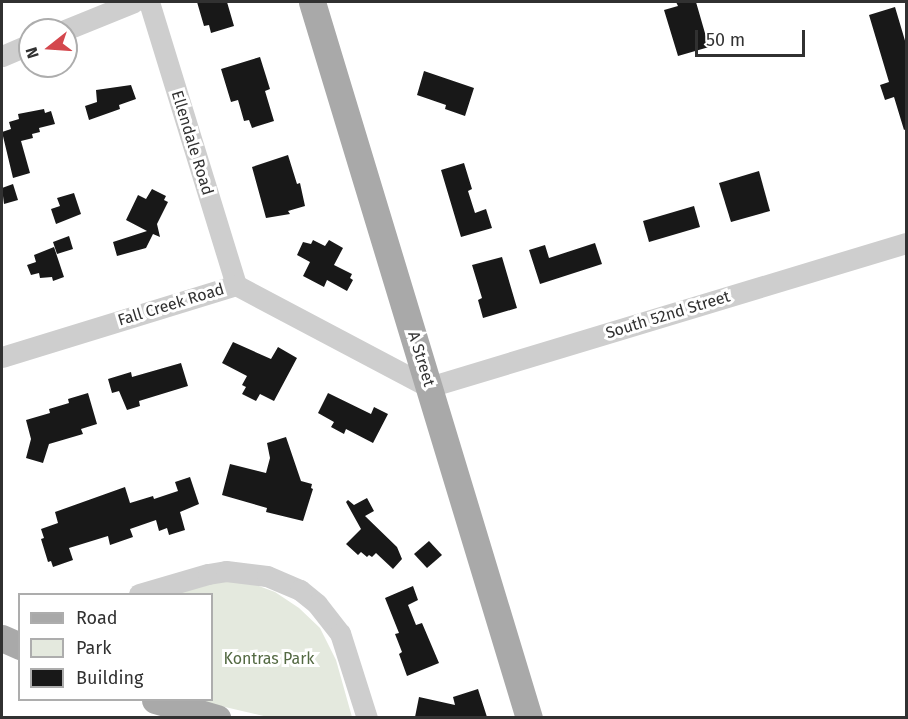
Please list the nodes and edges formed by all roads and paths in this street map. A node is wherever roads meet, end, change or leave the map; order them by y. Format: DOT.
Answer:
graph roads {
  1 [pos="134,2"];
  2 [pos="149,2"];
  3 [pos="312,2"];
  4 [pos="78,25"];
  5 [pos="18,49"];
  6 [pos="2,56"];
  7 [pos="906,243"];
  8 [pos="236,285"];
  9 [pos="2,357"];
  10 [pos="429,387"];
  11 [pos="143,593"];
  12 [pos="18,632"];
  13 [pos="2,637"];
  14 [pos="18,645"];
  15 [pos="162,701"];
  16 [pos="218,717"];
  17 [pos="367,717"];
  18 [pos="529,717"];
  1 -- 4 [label="street"];
  2 -- 8 [label="street, Ellendale Road"];
  3 -- 10 [label="main road, A Street"];
  5 -- 6 [label="street"];
  7 -- 10 [label="street, South 52nd Street"];
  8 -- 9 [label="street, Fall Creek Road"];
  8 -- 10 [label="street, Fall Creek Road"];
  10 -- 18 [label="main road, A Street"];
  11 -- 17 [label="street"];
  12 -- 13 [label="street"];
  13 -- 14 [label="main road"];
  15 -- 16 [label="main road"];
}
